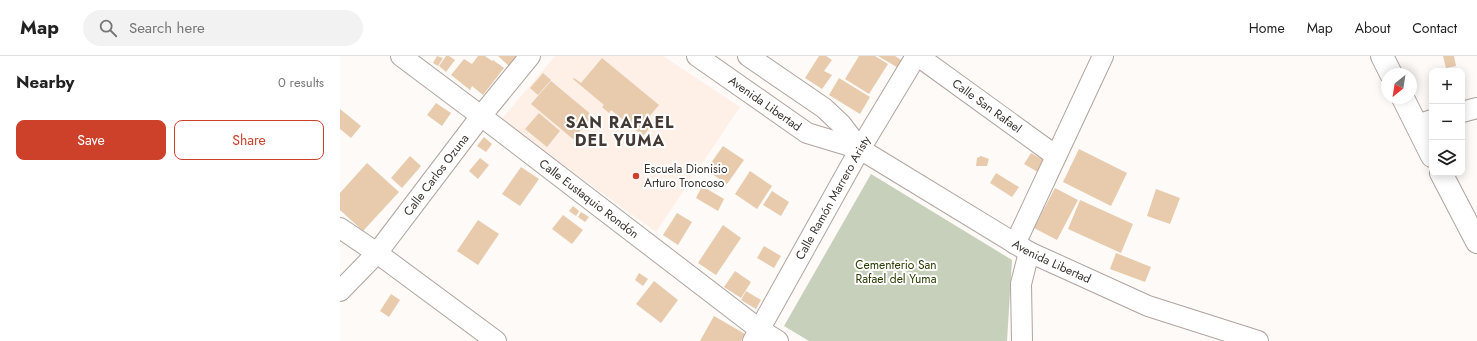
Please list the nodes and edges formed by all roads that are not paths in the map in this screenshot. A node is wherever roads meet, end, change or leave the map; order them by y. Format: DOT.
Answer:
graph roads {
  1 [pos="401,56"];
  2 [pos="530,56"];
  3 [pos="697,56"];
  4 [pos="748,56"];
  5 [pos="917,56"];
  6 [pos="1103,56"];
  7 [pos="1382,56"];
  8 [pos="1388,68"];
  9 [pos="1408,104"];
  10 [pos="1477,108"];
  11 [pos="1465,111"];
  12 [pos="481,116"];
  13 [pos="1424,123"];
  14 [pos="1429,144"];
  15 [pos="860,149"];
  16 [pos="1056,156"];
  17 [pos="1443,176"];
  18 [pos="340,228"];
  19 [pos="1477,242"];
  20 [pos="1022,248"];
  21 [pos="377,253"];
  22 [pos="340,291"];
  23 [pos="756,335"];
  24 [pos="496,341"];
  25 [pos="778,341"];
  26 [pos="1022,341"];
  27 [pos="1258,341"];
  1 -- 12 [label="street, Calle Eustaquio Rondón"];
  2 -- 12 [label="street, Calle Carlos Ozuna"];
  3 -- 15 [label="street, Avenida Libertad"];
  4 -- 15 [label="street, Avenida Libertad"];
  5 -- 15 [label="street, Calle Ramón Marrero Aristy"];
  5 -- 16 [label="street, Calle San Rafael"];
  6 -- 16 [label="street"];
  7 -- 8 [label="main road"];
  9 -- 13 [label="main road"];
  10 -- 11 [label="street"];
  12 -- 21 [label="street, Calle Carlos Ozuna"];
  12 -- 23 [label="street, Calle Eustaquio Rondón"];
  13 -- 14 [label="main road"];
  15 -- 20 [label="street, Avenida Libertad"];
  15 -- 23 [label="street, Calle Ramón Marrero Aristy"];
  16 -- 20 [label="street"];
  17 -- 19 [label="main road"];
  18 -- 21 [label="street"];
  20 -- 26 [label="street"];
  20 -- 27 [label="street, Avenida Libertad"];
  21 -- 22 [label="street, Calle Carlos Ozuna"];
  21 -- 24 [label="street"];
  23 -- 25 [label="street, Calle Eustaquio Rondón"];
}
